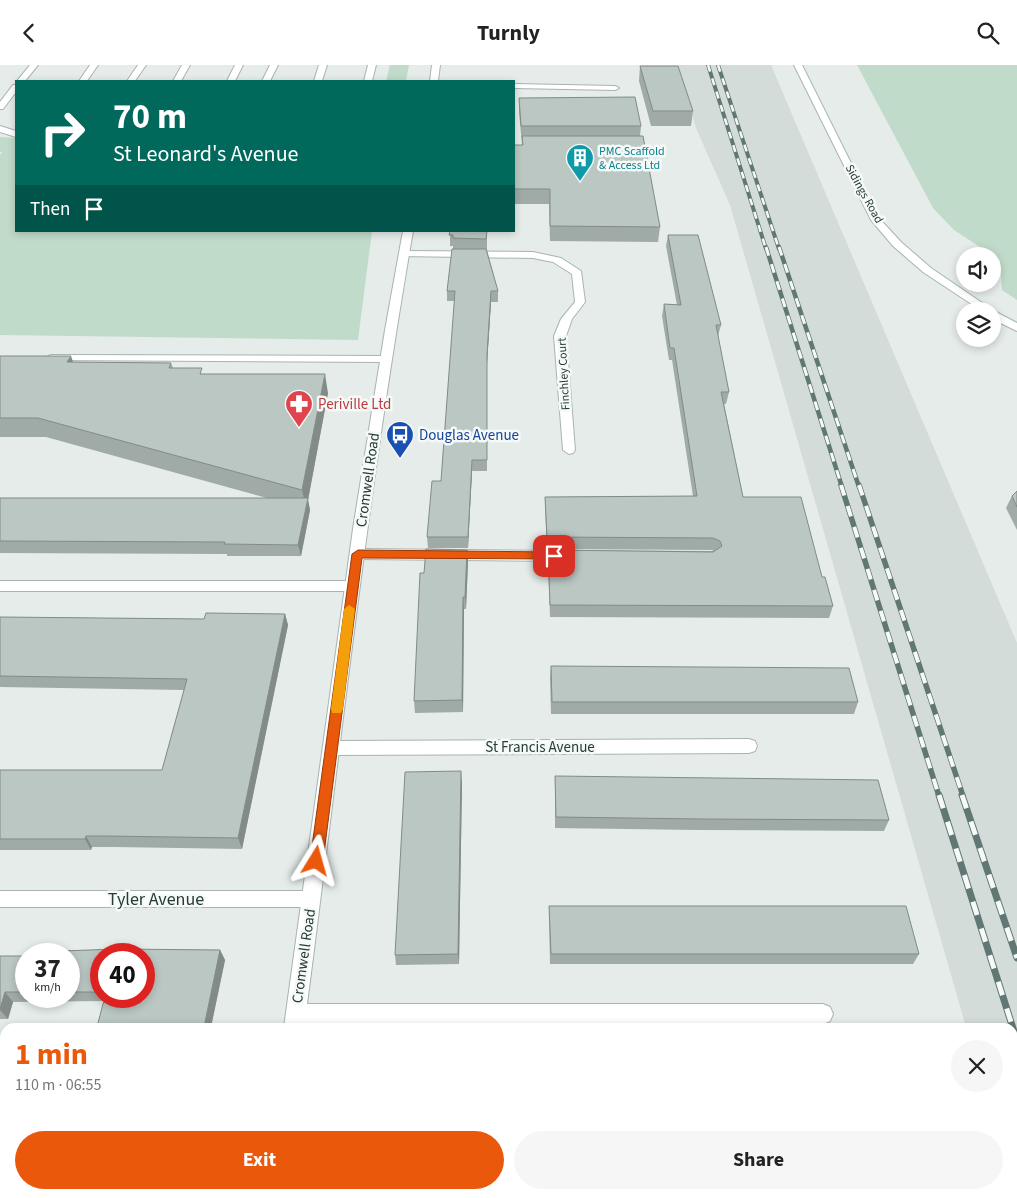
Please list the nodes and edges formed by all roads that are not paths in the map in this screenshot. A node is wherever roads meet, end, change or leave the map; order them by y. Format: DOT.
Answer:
graph roads {
  1 [pos="34,65"];
  2 [pos="94,65"];
  3 [pos="142,65"];
  4 [pos="186,65"];
  5 [pos="239,65"];
  6 [pos="274,65"];
  7 [pos="323,65"];
  8 [pos="372,65"];
  9 [pos="436,65"];
  10 [pos="798,65"];
  11 [pos="22,80"];
  12 [pos="83,80"];
  13 [pos="133,80"];
  14 [pos="178,80"];
  15 [pos="232,80"];
  16 [pos="266,80"];
  17 [pos="318,80"];
  18 [pos="368,80"];
  19 [pos="434,80"];
  20 [pos="515,86"];
  21 [pos="15,88"];
  22 [pos="614,88"];
  23 [pos="0,107"];
  24 [pos="0,129"];
  25 [pos="15,134"];
  26 [pos="408,232"];
  27 [pos="404,254"];
  28 [pos="975,302"];
  29 [pos="1001,319"];
  30 [pos="1017,328"];
  31 [pos="39,358"];
  32 [pos="386,359"];
  33 [pos="568,450"];
  34 [pos="358,554"];
  35 [pos="584,556"];
  36 [pos="0,586"];
  37 [pos="352,586"];
  38 [pos="749,746"];
  39 [pos="332,748"];
  40 [pos="0,899"];
  41 [pos="311,899"];
  42 [pos="823,1015"];
  43 [pos="295,1021"];
  1 -- 11 [label="street"];
  2 -- 12 [label="street"];
  3 -- 13 [label="street"];
  4 -- 14 [label="street"];
  5 -- 15 [label="street"];
  6 -- 16 [label="street"];
  7 -- 17 [label="street"];
  8 -- 18 [label="street"];
  9 -- 19 [label="street"];
  10 -- 28 [label="street, Sidings Road"];
  20 -- 22 [label="street"];
  21 -- 23 [label="street"];
  24 -- 25 [label="street"];
  26 -- 27 [label="street, Cromwell Road"];
  27 -- 32 [label="street, Cromwell Road"];
  27 -- 33 [label="street, Finchley Court"];
  29 -- 30 [label="street"];
  31 -- 32 [label="street"];
  32 -- 34 [label="street, Cromwell Road"];
  34 -- 35 [label="street"];
  34 -- 37 [label="street, Cromwell Road"];
  36 -- 37 [label="street"];
  37 -- 39 [label="street, Cromwell Road"];
  38 -- 39 [label="street, St Francis Avenue"];
  39 -- 41 [label="street, Cromwell Road"];
  40 -- 41 [label="street, Tyler Avenue"];
  41 -- 43 [label="street, Cromwell Road"];
  42 -- 43 [label="street"];
}
